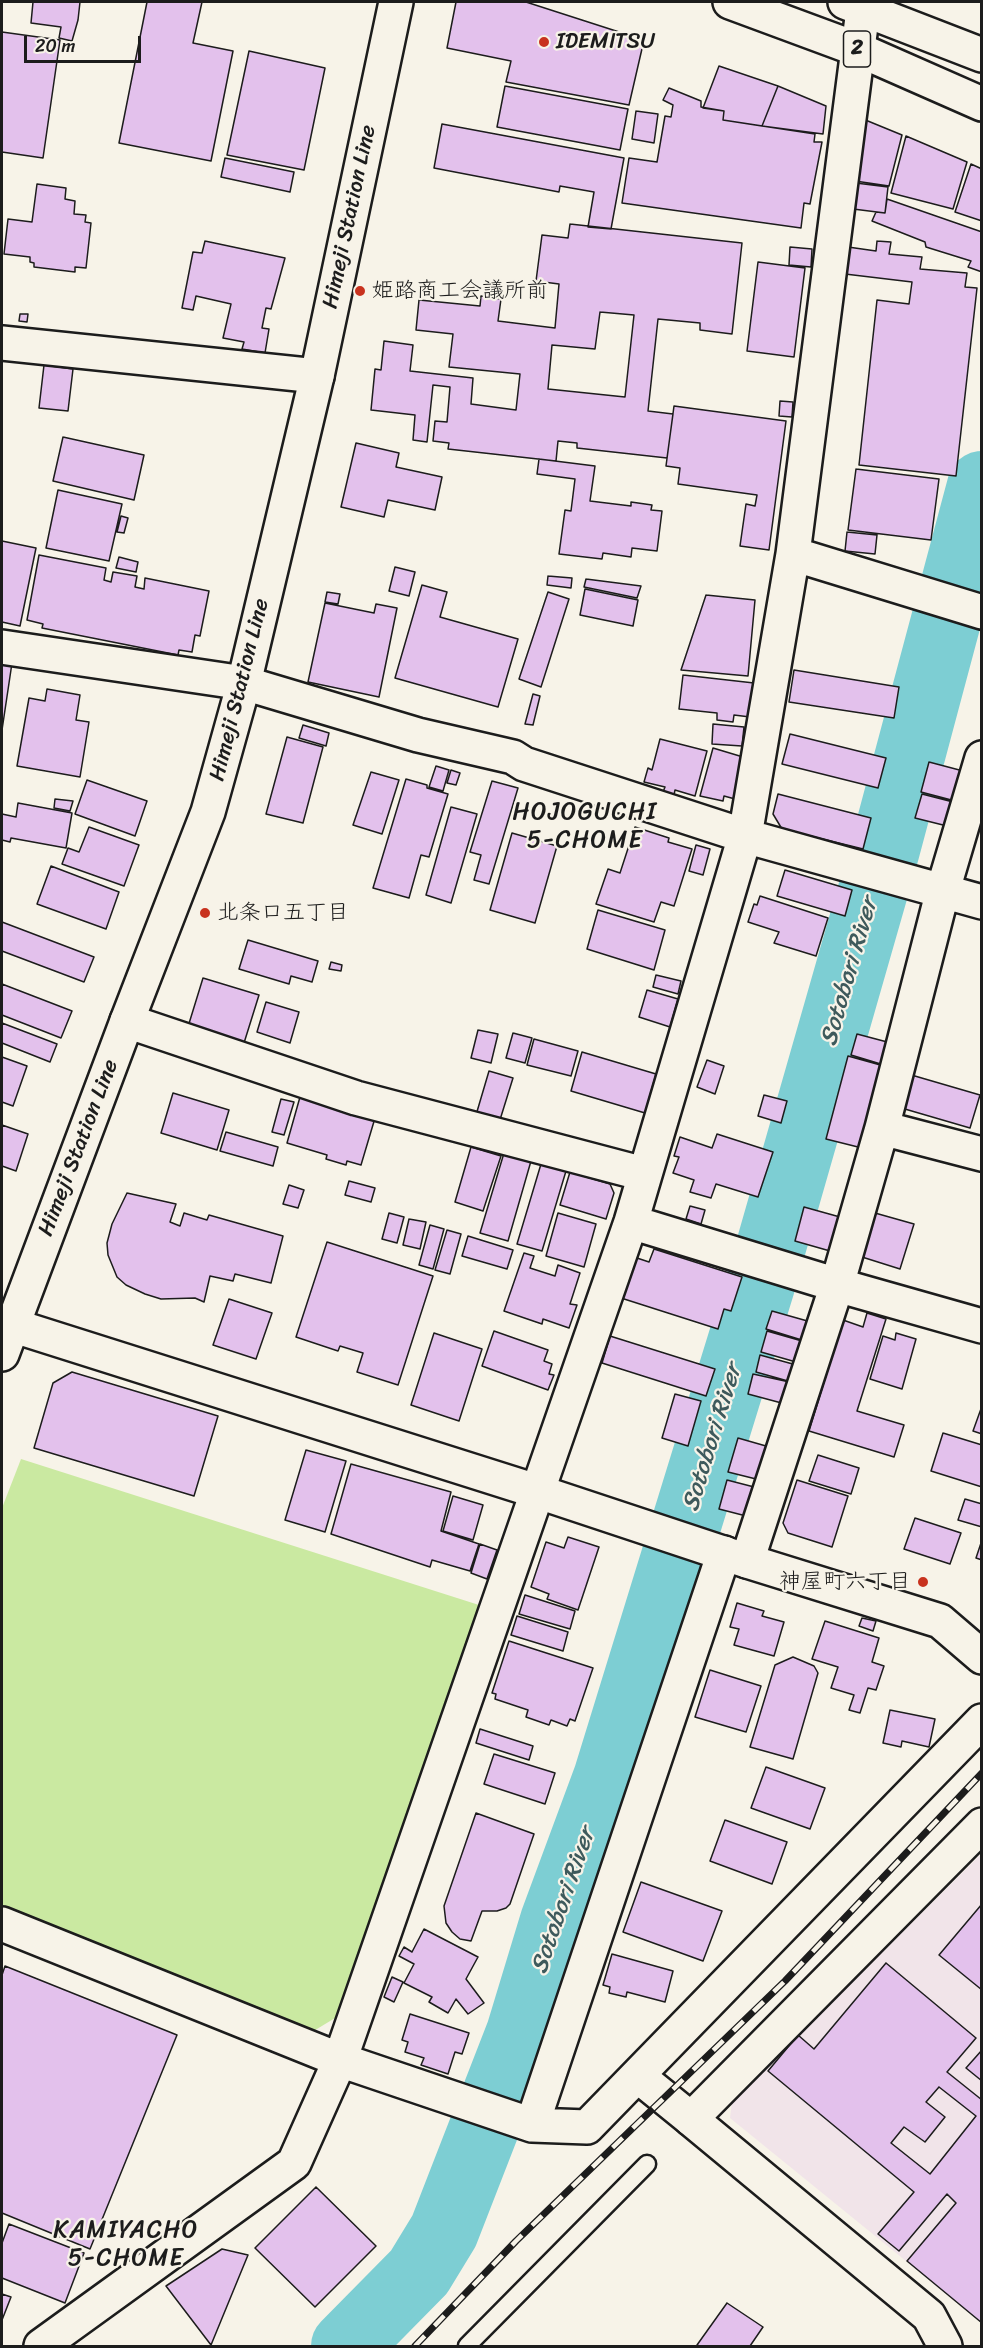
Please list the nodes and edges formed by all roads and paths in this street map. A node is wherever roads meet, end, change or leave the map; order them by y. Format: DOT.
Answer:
graph roads {
  1 [pos="396,2"];
  2 [pos="730,2"];
  3 [pos="857,4"];
  4 [pos="857,50"];
  5 [pos="981,55"];
  6 [pos="981,104"];
  7 [pos="2,343"];
  8 [pos="317,376"];
  9 [pos="793,554"];
  10 [pos="981,612"];
  11 [pos="2,647"];
  12 [pos="244,683"];
  13 [pos="981,758"];
  14 [pos="745,836"];
  15 [pos="943,890"];
  16 [pos="981,902"];
  17 [pos="127,1021"];
  18 [pos="882,1128"];
  19 [pos="981,1154"];
  20 [pos="644,1174"];
  21 [pos="631,1222"];
  22 [pos="837,1285"];
  23 [pos="981,1326"];
  24 [pos="5,1334"];
  25 [pos="536,1491"];
  26 [pos="736,1557"];
  27 [pos="981,1657"];
  28 [pos="981,1720"];
  29 [pos="981,1825"];
  30 [pos="2,1924"];
  31 [pos="339,2060"];
  32 [pos="638,2076"];
  33 [pos="691,2119"];
  34 [pos="532,2125"];
  35 [pos="647,2164"];
  36 [pos="41,2346"];
  37 [pos="467,2346"];
  38 [pos="945,2346"];
  1 -- 8 [label="main road, Himeji Station Line"];
  2 -- 4 [label="main road, 2"];
  3 -- 4 [label="main road"];
  3 -- 5 [label="main road, 2"];
  4 -- 6 [label="main road, 2"];
  4 -- 9 [label="main road"];
  7 -- 8 [label="main road"];
  8 -- 12 [label="main road, Himeji Station Line"];
  9 -- 10 [label="main road"];
  9 -- 14 [label="main road"];
  11 -- 12 [label="main road"];
  12 -- 14 [label="main road"];
  12 -- 17 [label="main road, Himeji Station Line"];
  13 -- 15 [label="main road"];
  14 -- 15 [label="main road"];
  14 -- 20 [label="main road"];
  15 -- 16 [label="main road"];
  15 -- 18 [label="main road"];
  17 -- 20 [label="main road"];
  17 -- 24 [label="main road, Himeji Station Line"];
  18 -- 19 [label="main road"];
  18 -- 22 [label="main road"];
  20 -- 21 [label="main road"];
  21 -- 22 [label="main road"];
  21 -- 25 [label="main road"];
  22 -- 23 [label="main road"];
  22 -- 26 [label="main road"];
  24 -- 25 [label="main road"];
  25 -- 26 [label="main road"];
  25 -- 31 [label="main road"];
  26 -- 27 [label="main road"];
  26 -- 34 [label="main road"];
  28 -- 32 [label="main road"];
  29 -- 33 [label="main road"];
  30 -- 31 [label="main road"];
  31 -- 34 [label="main road"];
  31 -- 36 [label="main road"];
  32 -- 33 [label="main road"];
  32 -- 34 [label="main road"];
  33 -- 38 [label="main road"];
  35 -- 37 [label="lane"];
}
